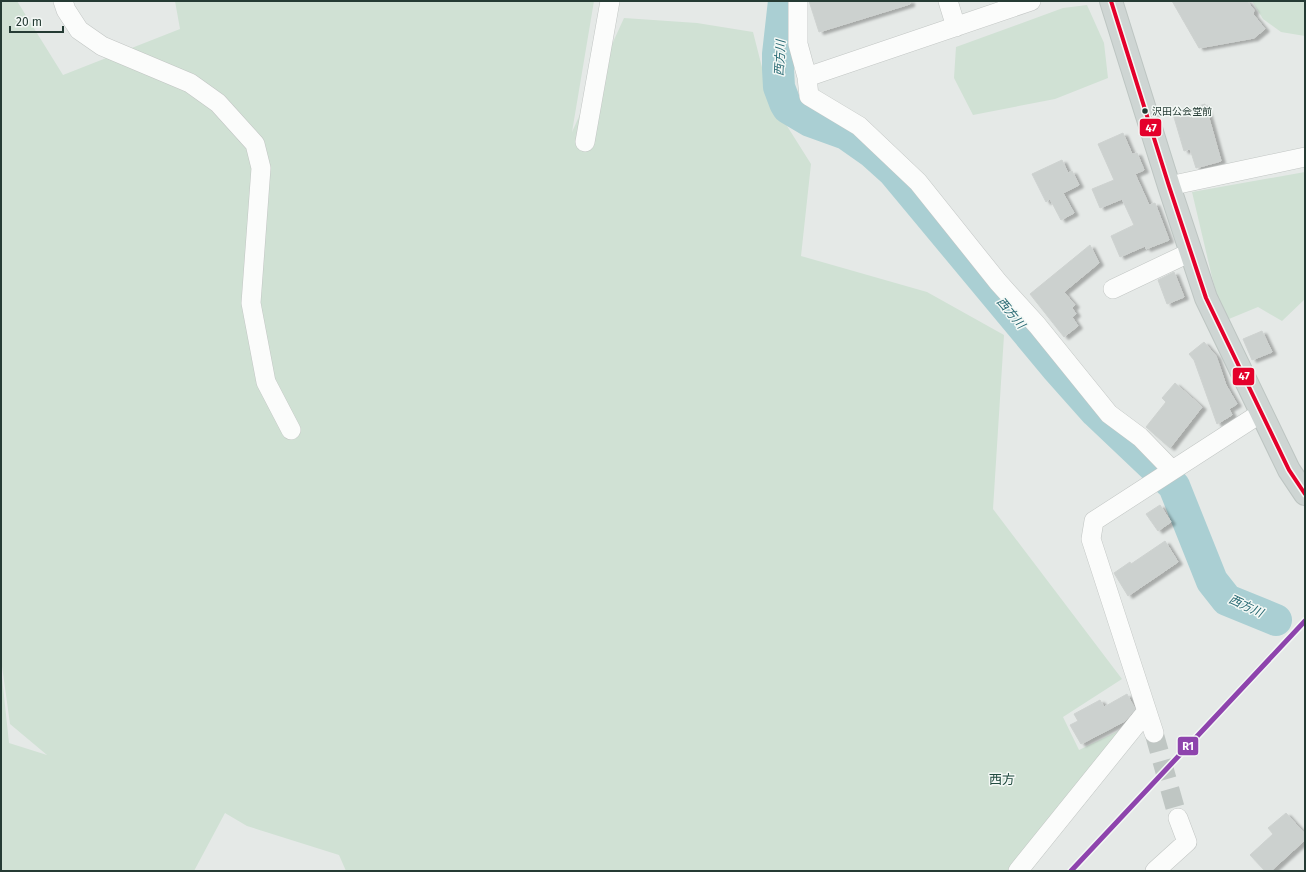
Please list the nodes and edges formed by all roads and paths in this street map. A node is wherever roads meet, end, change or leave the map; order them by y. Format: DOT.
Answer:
graph roads {
  1 [pos="63,1"];
  2 [pos="610,1"];
  3 [pos="798,1"];
  4 [pos="948,1"];
  5 [pos="1031,1"];
  6 [pos="1111,1"];
  7 [pos="956,27"];
  8 [pos="808,77"];
  9 [pos="585,142"];
  10 [pos="1305,157"];
  11 [pos="1168,186"];
  12 [pos="1190,252"];
  13 [pos="1113,289"];
  14 [pos="1261,413"];
  15 [pos="291,430"];
  16 [pos="1171,471"];
  17 [pos="1305,494"];
  18 [pos="1147,711"];
  19 [pos="1154,733"];
  20 [pos="1178,818"];
  21 [pos="1018,871"];
  22 [pos="1155,871"];
  1 -- 15 [label="street"];
  2 -- 9 [label="street"];
  3 -- 8 [label="street"];
  4 -- 7 [label="street"];
  5 -- 7 [label="street"];
  6 -- 11 [label="main road"];
  7 -- 8 [label="street"];
  8 -- 16 [label="street"];
  10 -- 11 [label="street"];
  11 -- 12 [label="main road"];
  12 -- 13 [label="street"];
  12 -- 14 [label="main road"];
  14 -- 16 [label="street"];
  14 -- 17 [label="main road"];
  16 -- 18 [label="street"];
  18 -- 19 [label="street"];
  18 -- 21 [label="street"];
  20 -- 22 [label="street"];
}
